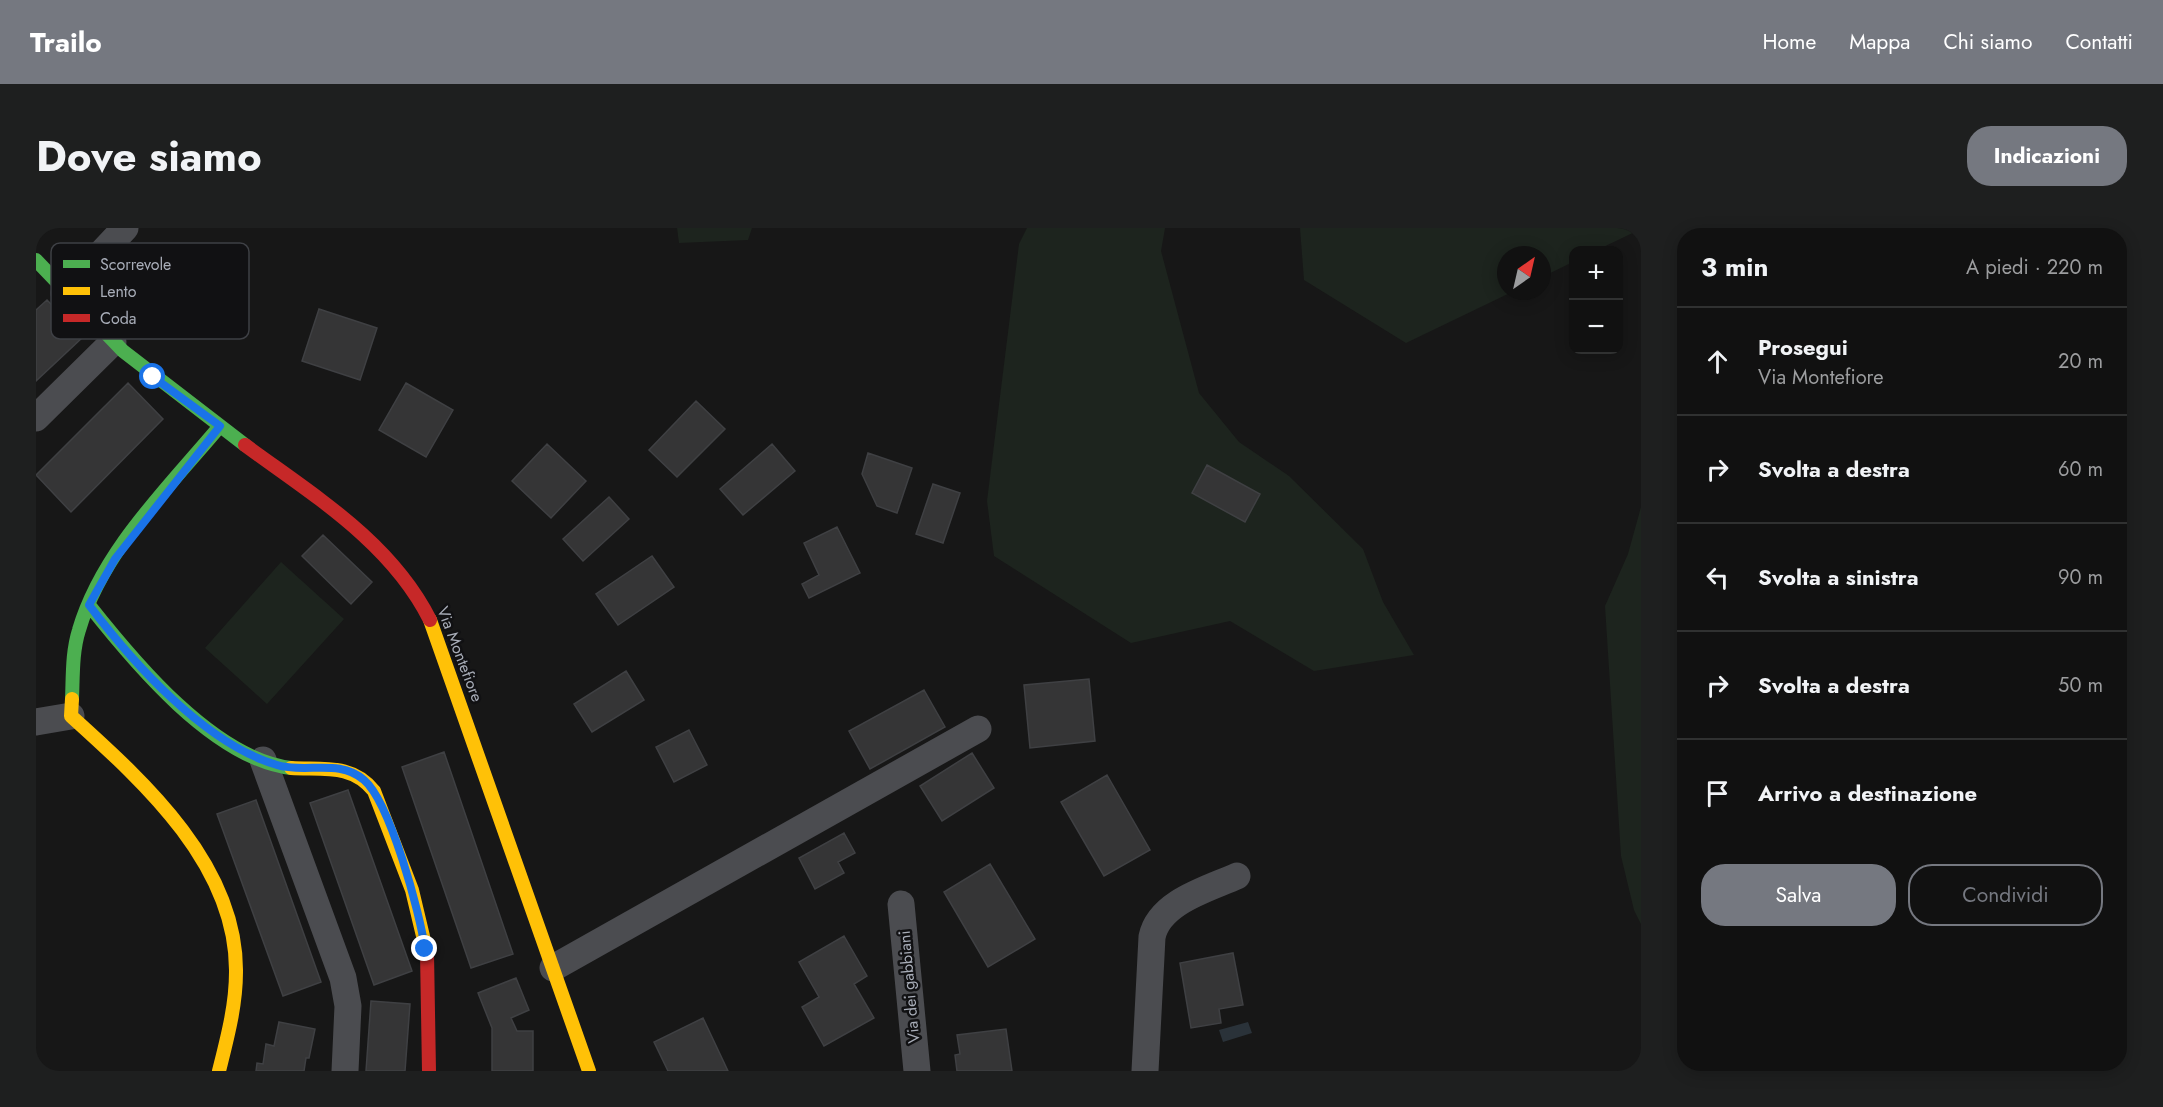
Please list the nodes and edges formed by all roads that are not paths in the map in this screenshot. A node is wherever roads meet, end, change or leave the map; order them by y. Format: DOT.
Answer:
graph roads {
  1 [pos="125,228"];
  2 [pos="111,243"];
  3 [pos="36,260"];
  4 [pos="51,278"];
  5 [pos="111,339"];
  6 [pos="114,342"];
  7 [pos="36,418"];
  8 [pos="220,426"];
  9 [pos="89,605"];
  10 [pos="71,716"];
  11 [pos="36,722"];
  12 [pos="978,729"];
  13 [pos="263,760"];
  14 [pos="1237,876"];
  15 [pos="902,903"];
  16 [pos="553,968"];
  17 [pos="219,1071"];
  18 [pos="345,1071"];
  19 [pos="429,1071"];
  20 [pos="589,1071"];
  21 [pos="917,1071"];
  22 [pos="1145,1071"];
  1 -- 2 [label="street"];
  3 -- 4 [label="street, Via Montefiore"];
  5 -- 6 [label="street, Via Montefiore"];
  6 -- 7 [label="street"];
  6 -- 8 [label="street, Via Montefiore"];
  8 -- 9 [label="street"];
  8 -- 16 [label="street, Via Montefiore"];
  9 -- 10 [label="street"];
  9 -- 13 [label="street"];
  10 -- 11 [label="street"];
  10 -- 17 [label="street"];
  12 -- 16 [label="street"];
  13 -- 18 [label="street"];
  13 -- 19 [label="street"];
  14 -- 22 [label="street"];
  15 -- 21 [label="street, Via dei gabbiani"];
  16 -- 20 [label="street, Via Montefiore"];
}
